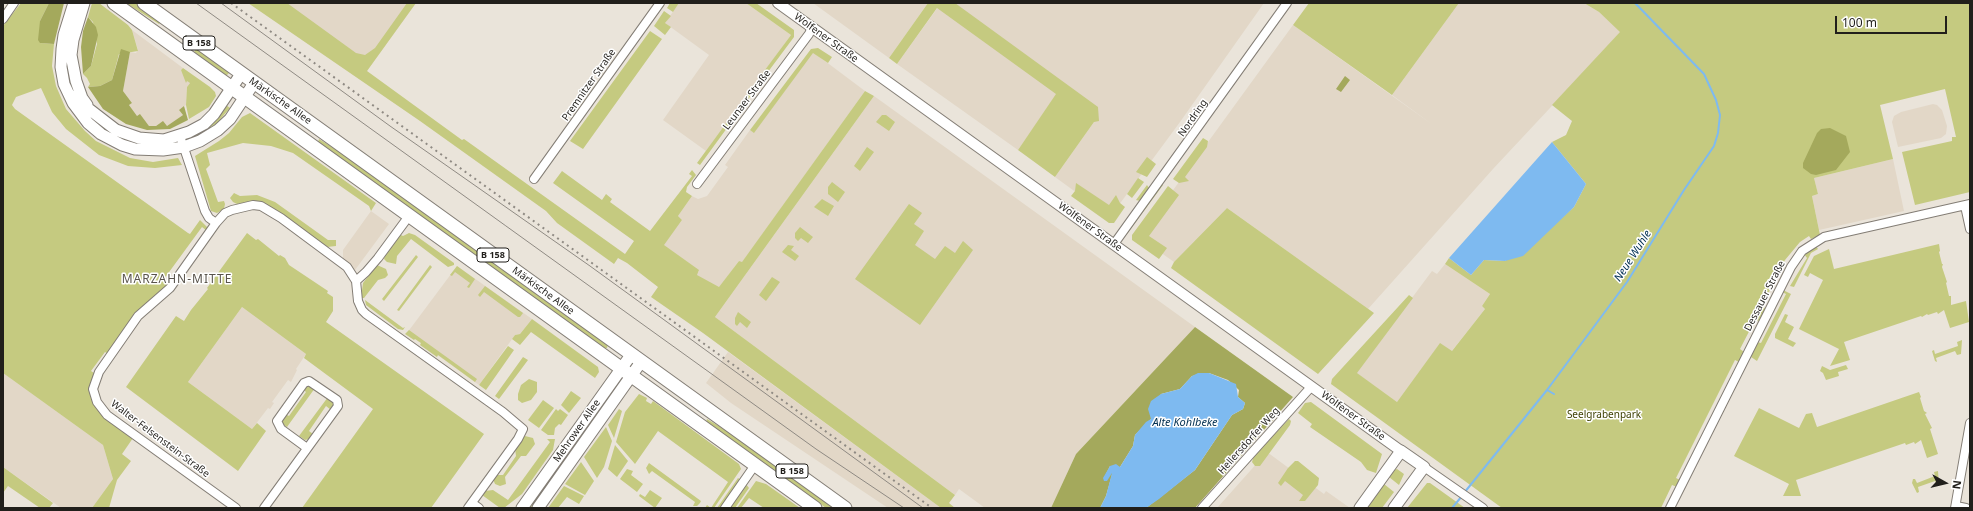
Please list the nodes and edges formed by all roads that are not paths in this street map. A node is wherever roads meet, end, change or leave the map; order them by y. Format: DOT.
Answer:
graph roads {
  1 [pos="84,3"];
  2 [pos="114,3"];
  3 [pos="144,3"];
  4 [pos="660,3"];
  5 [pos="778,3"];
  6 [pos="1287,3"];
  7 [pos="10,4"];
  8 [pos="74,12"];
  9 [pos="3,19"];
  10 [pos="812,27"];
  11 [pos="194,40"];
  12 [pos="185,54"];
  13 [pos="242,74"];
  14 [pos="254,83"];
  15 [pos="232,88"];
  16 [pos="68,92"];
  17 [pos="244,97"];
  18 [pos="92,112"];
  19 [pos="180,136"];
  20 [pos="184,147"];
  21 [pos="534,179"];
  22 [pos="697,184"];
  23 [pos="1967,205"];
  24 [pos="409,216"];
  25 [pos="216,223"];
  26 [pos="1970,229"];
  27 [pos="1114,244"];
  28 [pos="356,281"];
  29 [pos="614,342"];
  30 [pos="603,356"];
  31 [pos="636,359"];
  32 [pos="626,373"];
  33 [pos="1312,387"];
  34 [pos="1970,423"];
  35 [pos="307,448"];
  36 [pos="1401,450"];
  37 [pos="755,465"];
  38 [pos="1424,467"];
  39 [pos="1480,505"];
  40 [pos="473,506"];
  41 [pos="1955,507"];
  42 [pos="236,508"];
  43 [pos="264,508"];
  44 [pos="522,508"];
  45 [pos="538,508"];
  46 [pos="725,508"];
  47 [pos="815,508"];
  48 [pos="845,508"];
  49 [pos="1202,508"];
  50 [pos="1360,508"];
  51 [pos="1394,508"];
  52 [pos="1670,508"];
  53 [pos="1966,508"];
  1 -- 8 [label="main road"];
  2 -- 12 [label="main road, Märkische Allee / B 158"];
  3 -- 11 [label="main road, Märkische Allee / B 158"];
  4 -- 21 [label="street, Premnitzer Straße"];
  5 -- 10 [label="street, Wolfener Straße"];
  6 -- 27 [label="street, Nordring"];
  7 -- 9 [label="street"];
  8 -- 16 [label="main road"];
  8 -- 18 [label="main road"];
  10 -- 22 [label="street, Leunaer Straße"];
  10 -- 27 [label="street, Wolfener Straße"];
  11 -- 12 [label="main road, B 158"];
  11 -- 13 [label="main road, Märkische Allee / B 158"];
  12 -- 15 [label="main road, Märkische Allee / B 158"];
  13 -- 14 [label="main road, Märkische Allee / B 158"];
  13 -- 15 [label="main road"];
  14 -- 17 [label="main road"];
  14 -- 29 [label="main road, Märkische Allee / B 158"];
  15 -- 17 [label="main road, Märkische Allee / B 158"];
  15 -- 19 [label="main road"];
  16 -- 18 [label="main road"];
  16 -- 20 [label="main road"];
  17 -- 20 [label="main road"];
  17 -- 24 [label="main road, Märkische Allee / B 158"];
  18 -- 19 [label="main road"];
  19 -- 20 [label="street"];
  20 -- 25 [label="street"];
  23 -- 26 [label="street"];
  23 -- 52 [label="street, Dessauer Straße"];
  24 -- 28 [label="street"];
  24 -- 30 [label="main road, Märkische Allee / B 158"];
  25 -- 28 [label="street, Walter-Felsenstein-Straße"];
  25 -- 42 [label="street, Walter-Felsenstein-Straße"];
  27 -- 33 [label="street, Wolfener Straße"];
  28 -- 40 [label="street"];
  29 -- 30 [label="main road"];
  29 -- 31 [label="main road, Märkische Allee / B 158"];
  30 -- 32 [label="main road, Märkische Allee / B 158"];
  31 -- 32 [label="main road, Mehrower Allee"];
  31 -- 48 [label="main road, Märkische Allee / B 158"];
  32 -- 37 [label="main road, Märkische Allee / B 158"];
  32 -- 44 [label="main road, Mehrower Allee"];
  32 -- 45 [label="main road, Mehrower Allee"];
  33 -- 36 [label="street, Wolfener Straße"];
  33 -- 49 [label="street, Hellersdorfer Weg"];
  34 -- 41 [label="street"];
  35 -- 35 [label="street"];
  35 -- 43 [label="street"];
  36 -- 38 [label="main road"];
  36 -- 50 [label="main road"];
  37 -- 46 [label="street"];
  37 -- 47 [label="main road, Märkische Allee / B 158"];
  38 -- 39 [label="street"];
  38 -- 51 [label="main road"];
  41 -- 53 [label="street"];
}
